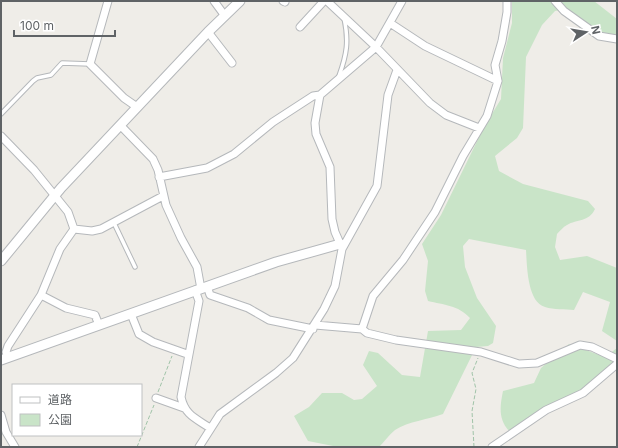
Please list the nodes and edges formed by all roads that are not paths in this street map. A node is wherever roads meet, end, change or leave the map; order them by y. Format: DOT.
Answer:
graph roads {
  1 [pos="108,1"];
  2 [pos="214,1"];
  3 [pos="240,1"];
  4 [pos="325,1"];
  5 [pos="402,1"];
  6 [pos="507,1"];
  7 [pos="555,1"];
  8 [pos="225,16"];
  9 [pos="344,17"];
  10 [pos="390,23"];
  11 [pos="300,27"];
  12 [pos="208,32"];
  13 [pos="617,39"];
  14 [pos="376,47"];
  15 [pos="232,63"];
  16 [pos="90,64"];
  17 [pos="398,70"];
  18 [pos="498,80"];
  19 [pos="337,81"];
  20 [pos="320,95"];
  21 [pos="137,108"];
  22 [pos="1,114"];
  23 [pos="120,125"];
  24 [pos="479,128"];
  25 [pos="1,136"];
  26 [pos="159,177"];
  27 [pos="54,195"];
  28 [pos="163,196"];
  29 [pos="114,223"];
  30 [pos="74,229"];
  31 [pos="341,246"];
  32 [pos="1,261"];
  33 [pos="135,267"];
  34 [pos="201,288"];
  35 [pos="41,295"];
  36 [pos="131,314"];
  37 [pos="99,325"];
  38 [pos="314,327"];
  39 [pos="362,329"];
  40 [pos="188,354"];
  41 [pos="5,359"];
  42 [pos="617,359"];
  43 [pos="617,364"];
  44 [pos="156,398"];
  45 [pos="184,408"];
  46 [pos="1,415"];
  47 [pos="210,428"];
  48 [pos="15,447"];
  49 [pos="200,447"];
  50 [pos="492,447"];
  1 -- 16 [label="street"];
  2 -- 8 [label="street"];
  3 -- 8 [label="street"];
  4 -- 9 [label="street"];
  4 -- 11 [label="street"];
  5 -- 10 [label="street"];
  6 -- 18 [label="street"];
  7 -- 13 [label="street"];
  8 -- 12 [label="street"];
  9 -- 14 [label="street"];
  9 -- 19 [label="lane"];
  10 -- 14 [label="street"];
  10 -- 18 [label="street"];
  12 -- 15 [label="street"];
  12 -- 21 [label="street"];
  14 -- 17 [label="street"];
  14 -- 19 [label="street"];
  16 -- 21 [label="street"];
  16 -- 22 [label="lane"];
  17 -- 24 [label="street"];
  17 -- 31 [label="street"];
  18 -- 24 [label="street"];
  19 -- 20 [label="street"];
  20 -- 26 [label="street"];
  20 -- 31 [label="street"];
  21 -- 23 [label="street"];
  23 -- 26 [label="street"];
  23 -- 27 [label="street"];
  24 -- 39 [label="street"];
  25 -- 27 [label="street"];
  26 -- 28 [label="street"];
  27 -- 30 [label="street"];
  27 -- 32 [label="street"];
  28 -- 29 [label="street"];
  28 -- 34 [label="street"];
  29 -- 30 [label="street"];
  29 -- 33 [label="lane"];
  30 -- 35 [label="street"];
  31 -- 34 [label="street"];
  31 -- 38 [label="street"];
  34 -- 36 [label="street"];
  34 -- 38 [label="street"];
  34 -- 40 [label="street"];
  35 -- 37 [label="street"];
  35 -- 41 [label="street"];
  36 -- 37 [label="street"];
  36 -- 40 [label="street"];
  37 -- 41 [label="street"];
  38 -- 39 [label="street"];
  38 -- 47 [label="street"];
  39 -- 42 [label="street"];
  40 -- 45 [label="street"];
  43 -- 50 [label="street"];
  44 -- 45 [label="street"];
  45 -- 47 [label="street"];
  46 -- 48 [label="street"];
  47 -- 49 [label="street"];
}
